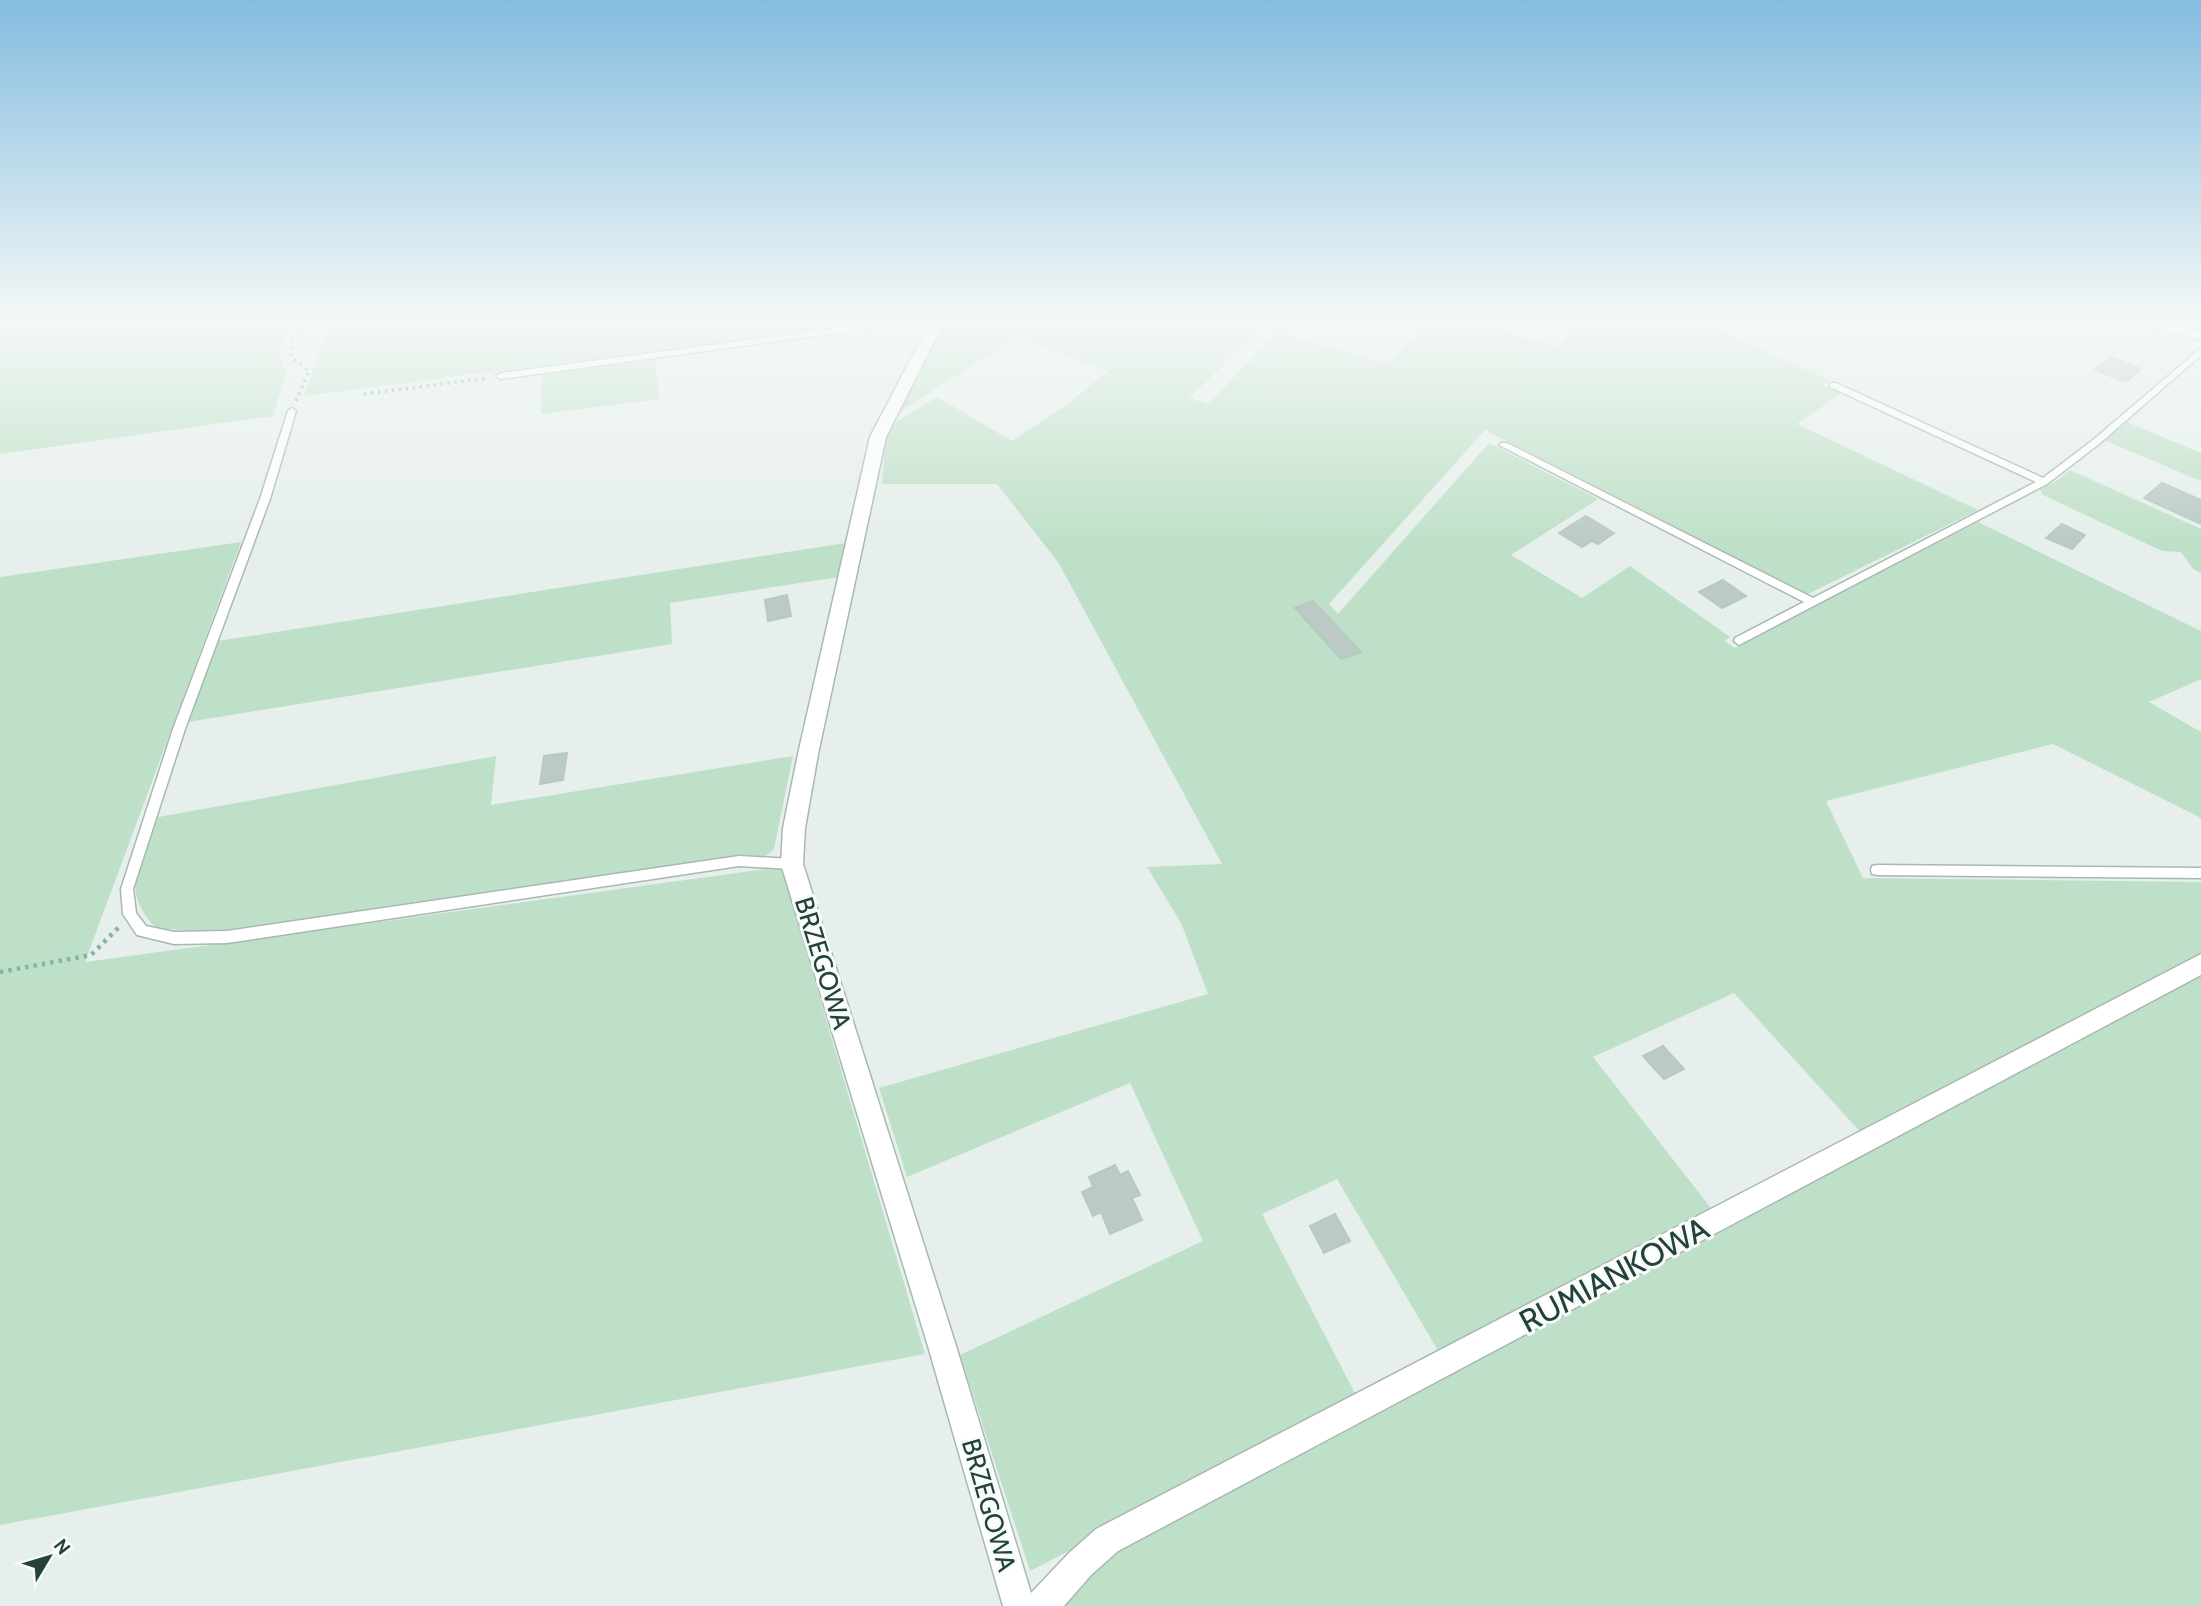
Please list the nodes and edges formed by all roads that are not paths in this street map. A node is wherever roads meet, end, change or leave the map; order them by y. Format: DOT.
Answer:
graph roads {
  1 [pos="901,393"];
  2 [pos="1850,393"];
  3 [pos="2153,393"];
  4 [pos="292,411"];
  5 [pos="1504,445"];
  6 [pos="2044,482"];
  7 [pos="1812,602"];
  8 [pos="1739,640"];
  9 [pos="792,864"];
  10 [pos="1877,870"];
  11 [pos="2201,873"];
  12 [pos="2201,964"];
  13 [pos="1019,1606"];
  14 [pos="1042,1606"];
  1 -- 9 [label="street, BRZEGOWA"];
  2 -- 6 [label="lane"];
  3 -- 6 [label="lane"];
  4 -- 9 [label="lane"];
  5 -- 7 [label="lane"];
  6 -- 7 [label="lane"];
  7 -- 8 [label="lane"];
  9 -- 13 [label="street, BRZEGOWA"];
  10 -- 11 [label="lane"];
  12 -- 14 [label="street, RUMIANKOWA"];
}
